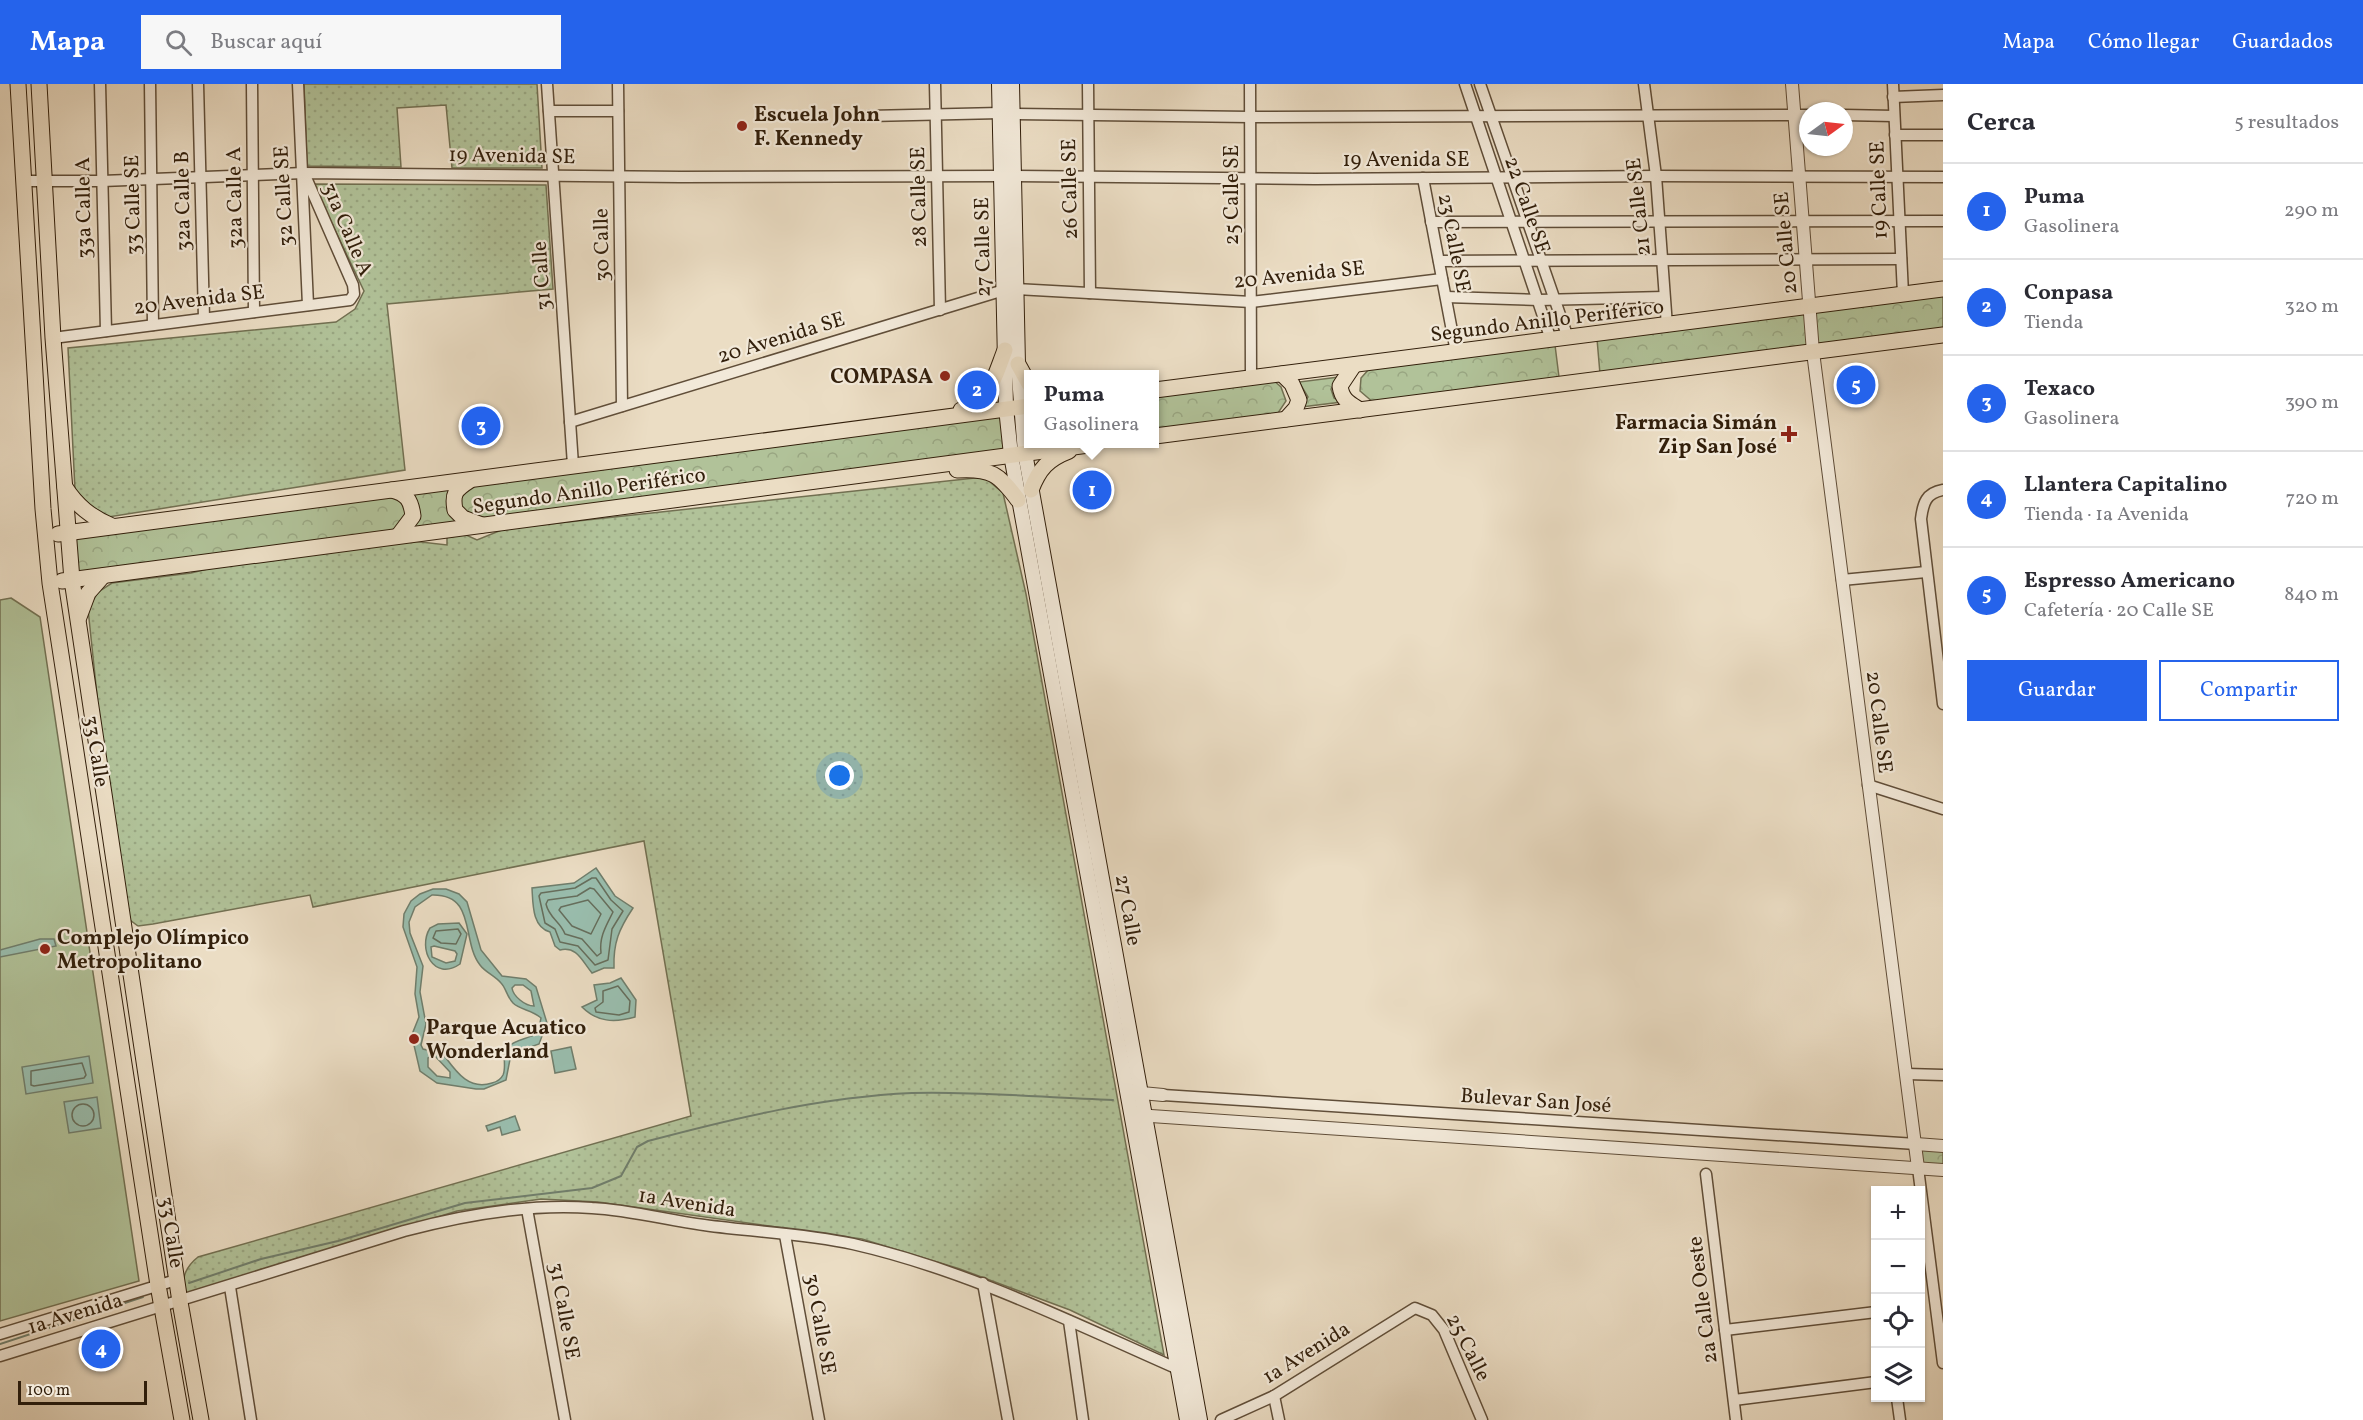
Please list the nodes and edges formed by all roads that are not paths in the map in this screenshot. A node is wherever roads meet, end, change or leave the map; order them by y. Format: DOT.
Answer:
graph roads {
  1 [pos="18,84"];
  2 [pos="39,84"];
  3 [pos="100,84"];
  4 [pos="150,84"];
  5 [pos="198,84"];
  6 [pos="252,84"];
  7 [pos="298,84"];
  8 [pos="547,84"];
  9 [pos="618,84"];
  10 [pos="935,84"];
  11 [pos="999,84"];
  12 [pos="1012,84"];
  13 [pos="1088,84"];
  14 [pos="1250,84"];
  15 [pos="1465,84"];
  16 [pos="1480,84"];
  17 [pos="1644,84"];
  18 [pos="1792,84"];
  19 [pos="1893,84"];
  20 [pos="1943,95"];
  21 [pos="1893,97"];
  22 [pos="549,111"];
  23 [pos="618,111"];
  24 [pos="1006,113"];
  25 [pos="935,114"];
  26 [pos="1491,114"];
  27 [pos="1794,114"];
  28 [pos="1799,114"];
  29 [pos="1476,115"];
  30 [pos="1646,115"];
  31 [pos="1853,115"];
  32 [pos="869,116"];
  33 [pos="1088,116"];
  34 [pos="1894,116"];
  35 [pos="1250,117"];
  36 [pos="1895,135"];
  37 [pos="1943,135"];
  38 [pos="304,173"];
  39 [pos="553,174"];
  40 [pos="254,175"];
  41 [pos="619,176"];
  42 [pos="936,176"];
  43 [pos="1008,176"];
  44 [pos="1656,176"];
  45 [pos="1799,176"];
  46 [pos="201,177"];
  47 [pos="1897,177"];
  48 [pos="1943,177"];
  49 [pos="1089,178"];
  50 [pos="1423,178"];
  51 [pos="1499,178"];
  52 [pos="151,179"];
  53 [pos="1251,179"];
  54 [pos="1514,179"];
  55 [pos="43,180"];
  56 [pos="23,181"];
  57 [pos="102,181"];
  58 [pos="1898,220"];
  59 [pos="1660,221"];
  60 [pos="1803,221"];
  61 [pos="1943,221"];
  62 [pos="1431,222"];
  63 [pos="1529,222"];
  64 [pos="1513,223"];
  65 [pos="1901,259"];
  66 [pos="1663,260"];
  67 [pos="1439,261"];
  68 [pos="1526,261"];
  69 [pos="1543,261"];
  70 [pos="1806,261"];
  71 [pos="1442,279"];
  72 [pos="1943,289"];
  73 [pos="1010,290"];
  74 [pos="1090,293"];
  75 [pos="1903,294"];
  76 [pos="1446,297"];
  77 [pos="1664,297"];
  78 [pos="1556,298"];
  79 [pos="350,300"];
  80 [pos="1539,300"];
  81 [pos="1251,302"];
  82 [pos="308,305"];
  83 [pos="1810,306"];
  84 [pos="940,310"];
  85 [pos="254,312"];
  86 [pos="204,318"];
  87 [pos="153,325"];
  88 [pos="1667,326"];
  89 [pos="106,331"];
  90 [pos="1943,335"];
  91 [pos="53,338"];
  92 [pos="1568,338"];
  93 [pos="1551,340"];
  94 [pos="1005,350"];
  95 [pos="1456,352"];
  96 [pos="1814,352"];
  97 [pos="1018,364"];
  98 [pos="1354,365"];
  99 [pos="1282,374"];
  100 [pos="1024,375"];
  101 [pos="1251,378"];
  102 [pos="1159,390"];
  103 [pos="622,406"];
  104 [pos="1018,407"];
  105 [pos="1360,410"];
  106 [pos="945,416"];
  107 [pos="1286,419"];
  108 [pos="570,422"];
  109 [pos="1159,435"];
  110 [pos="1062,448"];
  111 [pos="1079,448"];
  112 [pos="1018,454"];
  113 [pos="573,465"];
  114 [pos="877,472"];
  115 [pos="471,479"];
  116 [pos="64,485"];
  117 [pos="392,489"];
  118 [pos="1031,490"];
  119 [pos="1943,490"];
  120 [pos="1018,500"];
  121 [pos="482,525"];
  122 [pos="112,526"];
  123 [pos="74,531"];
  124 [pos="46,535"];
  125 [pos="398,536"];
  126 [pos="1926,572"];
  127 [pos="103,576"];
  128 [pos="79,579"];
  129 [pos="1842,580"];
  130 [pos="50,583"];
  131 [pos="78,623"];
  132 [pos="1943,704"];
  133 [pos="1868,785"];
  134 [pos="1943,809"];
  135 [pos="103,916"];
  136 [pos="126,933"];
  137 [pos="1907,1074"];
  138 [pos="1943,1075"];
  139 [pos="1134,1093"];
  140 [pos="1163,1095"];
  141 [pos="1138,1115"];
  142 [pos="1916,1144"];
  143 [pos="1943,1146"];
  144 [pos="1918,1168"];
  145 [pos="1943,1170"];
  146 [pos="1706,1174"];
  147 [pos="527,1209"];
  148 [pos="785,1235"];
  149 [pos="176,1280"];
  150 [pos="982,1283"];
  151 [pos="158,1285"];
  152 [pos="230,1287"];
  153 [pos="180,1302"];
  154 [pos="162,1307"];
  155 [pos="1408,1311"];
  156 [pos="1871,1312"];
  157 [pos="1069,1321"];
  158 [pos="1725,1330"];
  159 [pos="0,1334"];
  160 [pos="0,1356"];
  161 [pos="1943,1363"];
  162 [pos="1178,1370"];
  163 [pos="1871,1383"];
  164 [pos="1274,1396"];
  165 [pos="1734,1400"];
  166 [pos="1898,1402"];
  167 [pos="182,1420"];
  168 [pos="201,1420"];
  169 [pos="251,1420"];
  170 [pos="565,1420"];
  171 [pos="819,1420"];
  172 [pos="1008,1420"];
  173 [pos="1083,1420"];
  174 [pos="1187,1420"];
  175 [pos="1200,1420"];
  176 [pos="1221,1420"];
  177 [pos="1279,1420"];
  178 [pos="1482,1420"];
  179 [pos="1736,1420"];
  180 [pos="1900,1420"];
  1 -- 56 [label="main road, 33 Calle"];
  2 -- 55 [label="main road, 33 Calle"];
  3 -- 57 [label="street, 33a Calle A"];
  4 -- 52 [label="street, 33 Calle SE"];
  5 -- 46 [label="street, 32a Calle B"];
  6 -- 40 [label="street, 32a Calle A"];
  7 -- 38 [label="street, 32 Calle SE"];
  8 -- 22 [label="street, 31 Calle"];
  9 -- 23 [label="street, 30 Calle"];
  10 -- 25 [label="street, 28 Calle SE"];
  11 -- 24 [label="main road, 27 Calle SE"];
  12 -- 24 [label="main road, 27 Calle SE"];
  13 -- 33 [label="street, 26 Calle SE"];
  14 -- 35 [label="street, 25 Calle SE"];
  15 -- 29 [label="street, 22 Calle SE"];
  16 -- 26 [label="street, 22 Calle SE"];
  17 -- 30 [label="street, 21 Calle SE"];
  18 -- 27 [label="street, 20 Calle SE"];
  19 -- 21 [label="street, 19 Calle SE"];
  20 -- 21 [label="street"];
  21 -- 34 [label="street, 19 Calle SE"];
  22 -- 23 [label="street"];
  22 -- 39 [label="street, 31 Calle"];
  23 -- 41 [label="street, 30 Calle"];
  24 -- 25 [label="street"];
  24 -- 33 [label="street"];
  24 -- 43 [label="main road, 27 Calle SE"];
  25 -- 32 [label="street"];
  25 -- 42 [label="street, 28 Calle SE"];
  26 -- 29 [label="street"];
  26 -- 30 [label="street"];
  26 -- 54 [label="street, 22 Calle SE"];
  27 -- 28 [label="street"];
  27 -- 30 [label="street"];
  27 -- 45 [label="street, 20 Calle SE"];
  29 -- 35 [label="street"];
  29 -- 51 [label="street, 22 Calle SE"];
  30 -- 44 [label="street, 21 Calle SE"];
  31 -- 34 [label="street"];
  33 -- 35 [label="street"];
  33 -- 49 [label="street, 26 Calle SE"];
  34 -- 36 [label="street, 19 Calle SE"];
  35 -- 53 [label="street, 25 Calle SE"];
  36 -- 37 [label="street"];
  36 -- 47 [label="street, 19 Calle SE"];
  38 -- 39 [label="street, 19 Avenida SE"];
  38 -- 40 [label="street, 19 Avenida SE"];
  38 -- 79 [label="street, 31a Calle A"];
  38 -- 82 [label="street, 32 Calle SE"];
  39 -- 41 [label="street, 19 Avenida SE"];
  39 -- 108 [label="street, 31 Calle"];
  40 -- 46 [label="street, 19 Avenida SE"];
  40 -- 85 [label="street, 32a Calle A"];
  41 -- 42 [label="street, 19 Avenida SE"];
  41 -- 103 [label="street, 30 Calle"];
  42 -- 43 [label="street, 19 Avenida SE"];
  42 -- 84 [label="street, 28 Calle SE"];
  43 -- 49 [label="street, 19 Avenida SE"];
  43 -- 73 [label="main road, 27 Calle SE"];
  44 -- 45 [label="street, 19 Avenida SE"];
  44 -- 54 [label="street, 19 Avenida SE"];
  44 -- 59 [label="street, 21 Calle SE"];
  45 -- 47 [label="street, 19 Avenida SE"];
  45 -- 60 [label="street, 20 Calle SE"];
  46 -- 52 [label="street, 19 Avenida SE"];
  46 -- 86 [label="street, 32a Calle B"];
  47 -- 48 [label="street, 19 Avenida SE"];
  47 -- 58 [label="street, 19 Calle SE"];
  49 -- 53 [label="street, 19 Avenida SE"];
  49 -- 74 [label="street, 26 Calle SE"];
  50 -- 51 [label="street, 19 Avenida SE"];
  50 -- 53 [label="street, 19 Avenida SE"];
  50 -- 62 [label="street, 23 Calle SE"];
  51 -- 54 [label="street, 19 Avenida SE"];
  51 -- 64 [label="street, 22 Calle SE"];
  52 -- 57 [label="street, 19 Avenida SE"];
  52 -- 87 [label="street, 33 Calle SE"];
  53 -- 81 [label="street, 25 Calle SE"];
  54 -- 63 [label="street, 22 Calle SE"];
  55 -- 56 [label="street, 19 Avenida SE"];
  55 -- 57 [label="street, 19 Avenida SE"];
  55 -- 91 [label="main road, 33 Calle"];
  56 -- 124 [label="main road, 33 Calle"];
  57 -- 89 [label="street, 33a Calle A"];
  58 -- 60 [label="street"];
  58 -- 61 [label="street"];
  58 -- 65 [label="street, 19 Calle SE"];
  59 -- 60 [label="street"];
  59 -- 63 [label="street"];
  59 -- 66 [label="street, 21 Calle SE"];
  60 -- 70 [label="street, 20 Calle SE"];
  62 -- 64 [label="street"];
  62 -- 67 [label="street, 23 Calle SE"];
  63 -- 64 [label="street"];
  63 -- 69 [label="street, 22 Calle SE"];
  64 -- 68 [label="street, 22 Calle SE"];
  65 -- 70 [label="street"];
  65 -- 75 [label="street, 19 Calle SE"];
  66 -- 69 [label="street"];
  66 -- 70 [label="street"];
  66 -- 77 [label="street, 21 Calle SE"];
  67 -- 68 [label="street"];
  67 -- 71 [label="street, 23 Calle SE"];
  68 -- 69 [label="street"];
  68 -- 80 [label="street, 22 Calle SE"];
  69 -- 78 [label="street, 22 Calle SE"];
  70 -- 83 [label="street, 20 Calle SE"];
  71 -- 76 [label="street, 23 Calle SE"];
  71 -- 81 [label="street, 20 Avenida SE"];
  72 -- 75 [label="main road, Segundo Anillo Periférico"];
  73 -- 74 [label="street, 20 Avenida SE"];
  73 -- 84 [label="street, 20 Avenida SE"];
  73 -- 94 [label="main road, 27 Calle SE"];
  73 -- 97 [label="main road, 27 Calle SE"];
  74 -- 81 [label="street, 20 Avenida SE"];
  75 -- 83 [label="main road, Segundo Anillo Periférico"];
  76 -- 80 [label="street"];
  76 -- 95 [label="street, 23 Calle SE"];
  77 -- 78 [label="street"];
  77 -- 88 [label="street, 21 Calle SE"];
  78 -- 80 [label="street"];
  78 -- 92 [label="street, 22 Calle SE"];
  79 -- 82 [label="street, 20 Avenida SE"];
  80 -- 93 [label="street, 22 Calle SE"];
  81 -- 101 [label="street, 25 Calle SE"];
  82 -- 85 [label="street, 20 Avenida SE"];
  83 -- 88 [label="main road, Segundo Anillo Periférico"];
  83 -- 96 [label="street, 20 Calle SE"];
  84 -- 103 [label="street, 20 Avenida SE"];
  85 -- 86 [label="street, 20 Avenida SE"];
  86 -- 87 [label="street, 20 Avenida SE"];
  87 -- 89 [label="street, 20 Avenida SE"];
  88 -- 92 [label="main road, Segundo Anillo Periférico"];
  89 -- 91 [label="street, 20 Avenida SE"];
  90 -- 96 [label="main road"];
  91 -- 116 [label="main road, 33 Calle"];
  92 -- 93 [label="main road, Segundo Anillo Periférico"];
  93 -- 95 [label="main road, Segundo Anillo Periférico"];
  94 -- 104 [label="main road, 27 Calle SE"];
  94 -- 106 [label="main road"];
  95 -- 98 [label="main road, Segundo Anillo Periférico"];
  96 -- 105 [label="main road"];
  96 -- 129 [label="street, 20 Calle SE"];
  97 -- 100 [label="main road"];
  97 -- 104 [label="main road, 27 Calle SE"];
  98 -- 99 [label="main road, Segundo Anillo Periférico"];
  98 -- 105 [label="main road"];
  99 -- 101 [label="main road, Segundo Anillo Periférico"];
  99 -- 107 [label="main road"];
  101 -- 102 [label="main road, Segundo Anillo Periférico"];
  103 -- 108 [label="street, 20 Avenida SE"];
  104 -- 106 [label="main road, Segundo Anillo Periférico"];
  104 -- 112 [label="main road, 27 Calle"];
  105 -- 107 [label="main road"];
  106 -- 113 [label="main road, Segundo Anillo Periférico"];
  107 -- 109 [label="main road"];
  108 -- 113 [label="street, 31 Calle"];
  110 -- 112 [label="main road, Segundo Anillo Periférico"];
  111 -- 118 [label="main road"];
  112 -- 114 [label="main road, Segundo Anillo Periférico"];
  112 -- 118 [label="main road, 27 Calle"];
  112 -- 120 [label="main road, 27 Calle"];
  113 -- 115 [label="main road, Segundo Anillo Periférico"];
  114 -- 120 [label="main road"];
  114 -- 121 [label="main road, Segundo Anillo Periférico"];
  115 -- 117 [label="main road, Segundo Anillo Periférico"];
  115 -- 121 [label="main road"];
  116 -- 122 [label="main road"];
  116 -- 123 [label="main road, 33 Calle"];
  117 -- 122 [label="main road, Segundo Anillo Periférico"];
  117 -- 125 [label="main road"];
  118 -- 139 [label="main road, 27 Calle"];
  119 -- 126 [label="street"];
  120 -- 139 [label="main road, 27 Calle"];
  121 -- 125 [label="main road, Segundo Anillo Periférico"];
  122 -- 123 [label="main road, Segundo Anillo Periférico"];
  123 -- 124 [label="main road, Segundo Anillo Periférico"];
  123 -- 128 [label="main road, 33 Calle"];
  124 -- 130 [label="main road, 33 Calle"];
  125 -- 127 [label="main road, Segundo Anillo Periférico"];
  126 -- 129 [label="street"];
  126 -- 132 [label="street"];
  127 -- 128 [label="main road, Segundo Anillo Periférico"];
  127 -- 131 [label="main road"];
  128 -- 130 [label="main road, Segundo Anillo Periférico"];
  128 -- 131 [label="main road, 33 Calle"];
  129 -- 133 [label="street, 20 Calle SE"];
  130 -- 135 [label="main road, 33 Calle"];
  131 -- 136 [label="main road, 33 Calle"];
  133 -- 134 [label="street"];
  133 -- 137 [label="street, 20 Calle SE"];
  135 -- 136 [label="main road"];
  135 -- 151 [label="main road, 33 Calle"];
  136 -- 149 [label="main road, 33 Calle"];
  137 -- 138 [label="street"];
  137 -- 142 [label="street, 20 Calle SE"];
  139 -- 140 [label="street, Bulevar San José"];
  139 -- 141 [label="main road, 27 Calle"];
  140 -- 142 [label="street, Bulevar San José"];
  141 -- 144 [label="street, Bulevar San José"];
  141 -- 162 [label="main road, 27 Calle"];
  141 -- 175 [label="main road, 27 Calle"];
  142 -- 143 [label="street, Bulevar San José"];
  142 -- 144 [label="street, 20 Calle SE"];
  144 -- 145 [label="street, Bulevar San José"];
  144 -- 161 [label="street, 20 Calle SE"];
  146 -- 158 [label="street, 2a Calle Oeste"];
  147 -- 148 [label="street, 1a Avenida"];
  147 -- 152 [label="street, 1a Avenida"];
  147 -- 170 [label="street, 31 Calle SE"];
  148 -- 150 [label="street, 1a Avenida"];
  148 -- 171 [label="street, 30 Calle SE"];
  149 -- 151 [label="street"];
  149 -- 153 [label="main road, 33 Calle"];
  150 -- 157 [label="street, 1a Avenida"];
  150 -- 172 [label="street"];
  151 -- 154 [label="main road, 33 Calle"];
  151 -- 159 [label="street"];
  152 -- 153 [label="street, 1a Avenida"];
  152 -- 169 [label="street"];
  153 -- 154 [label="street, 1a Avenida"];
  153 -- 168 [label="main road, 33 Calle"];
  154 -- 160 [label="street, 1a Avenida"];
  154 -- 167 [label="main road, 33 Calle"];
  155 -- 164 [label="street, 1a Avenida"];
  155 -- 178 [label="street, 25 Calle"];
  156 -- 158 [label="street"];
  157 -- 162 [label="street, 1a Avenida"];
  157 -- 173 [label="street"];
  158 -- 165 [label="street, 2a Calle Oeste"];
  162 -- 174 [label="main road, 27 Calle"];
  163 -- 165 [label="street"];
  164 -- 176 [label="street, 1a Avenida"];
  164 -- 177 [label="street"];
  165 -- 179 [label="street, 2a Calle Oeste"];
  166 -- 180 [label="street"];
}
